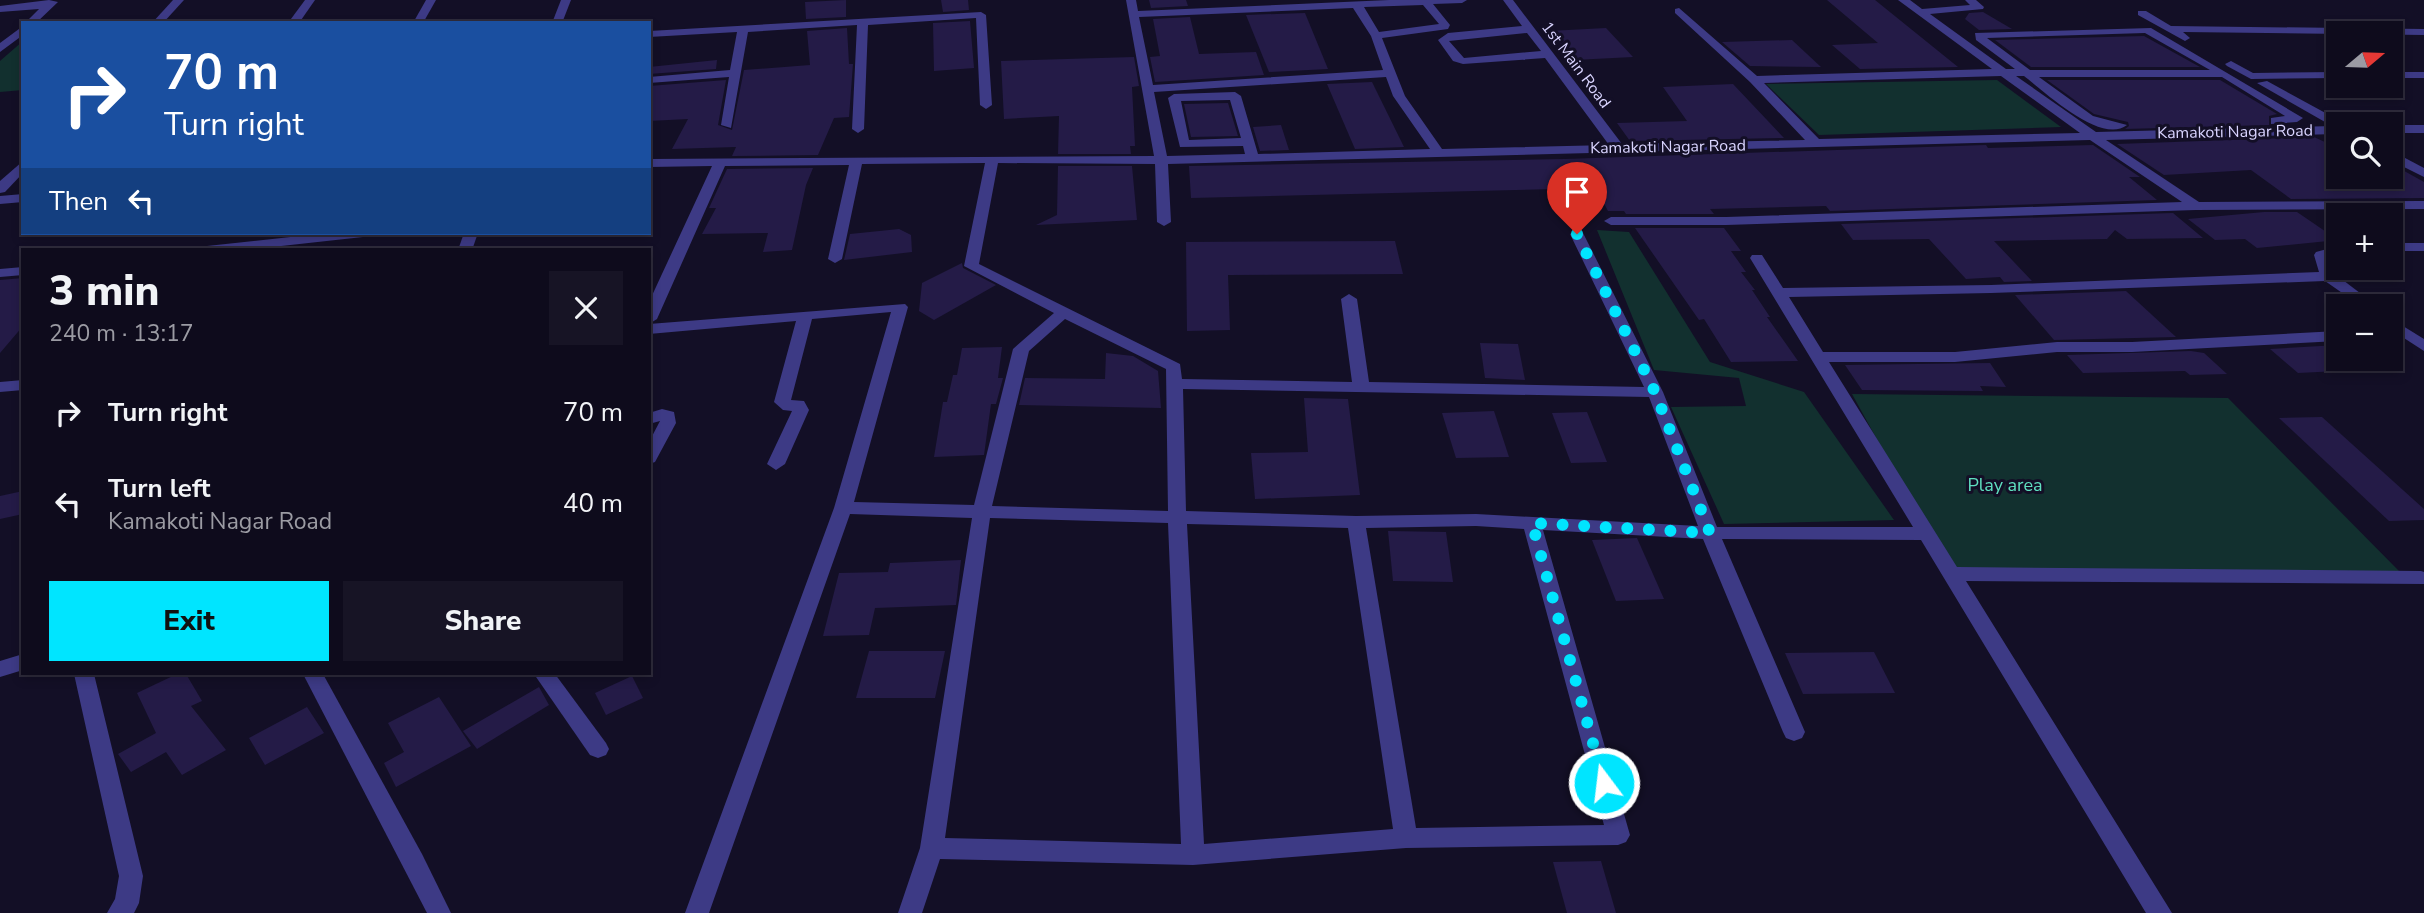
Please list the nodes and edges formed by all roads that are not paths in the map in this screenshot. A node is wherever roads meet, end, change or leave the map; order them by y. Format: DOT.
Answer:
graph roads {
  1 [pos="179,0"];
  2 [pos="310,0"];
  3 [pos="431,0"];
  4 [pos="566,0"];
  5 [pos="981,0"];
  6 [pos="1130,0"];
  7 [pos="1462,0"];
  8 [pos="1508,0"];
  9 [pos="1903,0"];
  10 [pos="1970,0"];
  11 [pos="53,2"];
  12 [pos="1426,2"];
  13 [pos="1357,5"];
  14 [pos="0,9"];
  15 [pos="1679,11"];
  16 [pos="1920,12"];
  17 [pos="2142,13"];
  18 [pos="1133,14"];
  19 [pos="981,15"];
  20 [pos="32,21"];
  21 [pos="159,21"];
  22 [pos="294,21"];
  23 [pos="419,21"];
  24 [pos="558,21"];
  25 [pos="863,21"];
  26 [pos="2128,26"];
  27 [pos="743,28"];
  28 [pos="1530,29"];
  29 [pos="2169,29"];
  30 [pos="1945,30"];
  31 [pos="21,31"];
  32 [pos="2424,32"];
  33 [pos="651,34"];
  34 [pos="1376,36"];
  35 [pos="0,49"];
  36 [pos="1549,54"];
  37 [pos="2003,72"];
  38 [pos="735,73"];
  39 [pos="1390,73"];
  40 [pos="2026,73"];
  41 [pos="2224,74"];
  42 [pos="2326,75"];
  43 [pos="2403,75"];
  44 [pos="2424,75"];
  45 [pos="2251,76"];
  46 [pos="651,80"];
  47 [pos="1754,80"];
  48 [pos="1146,89"];
  49 [pos="1179,92"];
  50 [pos="986,105"];
  51 [pos="2326,120"];
  52 [pos="1178,121"];
  53 [pos="1153,123"];
  54 [pos="727,125"];
  55 [pos="2326,127"];
  56 [pos="858,129"];
  57 [pos="2424,129"];
  58 [pos="2403,130"];
  59 [pos="2091,135"];
  60 [pos="1249,142"];
  61 [pos="1815,143"];
  62 [pos="1618,148"];
  63 [pos="1438,152"];
  64 [pos="1253,158"];
  65 [pos="992,159"];
  66 [pos="1161,160"];
  67 [pos="856,161"];
  68 [pos="2403,161"];
  69 [pos="720,162"];
  70 [pos="651,163"];
  71 [pos="21,167"];
  72 [pos="2424,173"];
  73 [pos="0,189"];
  74 [pos="21,198"];
  75 [pos="0,200"];
  76 [pos="2424,205"];
  77 [pos="2196,206"];
  78 [pos="1611,221"];
  79 [pos="1164,222"];
  80 [pos="1577,234"];
  81 [pos="345,235"];
  82 [pos="2403,247"];
  83 [pos="2424,247"];
  84 [pos="225,248"];
  85 [pos="2326,254"];
  86 [pos="1758,258"];
  87 [pos="835,259"];
  88 [pos="21,271"];
  89 [pos="2326,271"];
  90 [pos="0,273"];
  91 [pos="2326,276"];
  92 [pos="2334,280"];
  93 [pos="1778,293"];
  94 [pos="2353,294"];
  95 [pos="1349,299"];
  96 [pos="1063,312"];
  97 [pos="651,315"];
  98 [pos="806,315"];
  99 [pos="651,328"];
  100 [pos="2403,333"];
  101 [pos="2424,333"];
  102 [pos="2403,336"];
  103 [pos="2326,337"];
  104 [pos="2424,346"];
  105 [pos="1818,357"];
  106 [pos="1175,384"];
  107 [pos="21,385"];
  108 [pos="0,387"];
  109 [pos="1361,387"];
  110 [pos="1655,392"];
  111 [pos="651,418"];
  112 [pos="651,454"];
  113 [pos="776,464"];
  114 [pos="843,508"];
  115 [pos="982,510"];
  116 [pos="1177,517"];
  117 [pos="1356,522"];
  118 [pos="1532,523"];
  119 [pos="1710,533"];
  120 [pos="1927,534"];
  121 [pos="1951,574"];
  122 [pos="2421,578"];
  123 [pos="21,663"];
  124 [pos="0,669"];
  125 [pos="84,675"];
  126 [pos="314,675"];
  127 [pos="545,675"];
  128 [pos="1794,732"];
  129 [pos="598,749"];
  130 [pos="1406,838"];
  131 [pos="932,848"];
  132 [pos="1193,855"];
  133 [pos="119,913"];
  134 [pos="439,913"];
  135 [pos="697,913"];
  136 [pos="910,913"];
  137 [pos="2160,913"];
  1 -- 21 [label="street"];
  2 -- 22 [label="street"];
  3 -- 23 [label="street"];
  4 -- 24 [label="street"];
  5 -- 19 [label="street"];
  6 -- 18 [label="street"];
  7 -- 12 [label="street"];
  8 -- 28 [label="street, 1st Main Road"];
  9 -- 16 [label="street"];
  10 -- 16 [label="street"];
  11 -- 14 [label="street"];
  11 -- 20 [label="street"];
  12 -- 13 [label="street"];
  12 -- 34 [label="street"];
  13 -- 18 [label="street"];
  13 -- 34 [label="street"];
  15 -- 47 [label="street"];
  16 -- 30 [label="street"];
  17 -- 29 [label="street, Kamakoti Nagar Road"];
  18 -- 48 [label="street"];
  19 -- 25 [label="street"];
  19 -- 50 [label="street"];
  25 -- 27 [label="street"];
  25 -- 56 [label="street"];
  26 -- 30 [label="street"];
  27 -- 33 [label="street"];
  27 -- 38 [label="street"];
  28 -- 36 [label="street, 1st Main Road"];
  28 -- 36 [label="street"];
  29 -- 32 [label="street"];
  29 -- 45 [label="street, Kamakoti Nagar Road"];
  30 -- 37 [label="street"];
  31 -- 35 [label="street"];
  34 -- 39 [label="street"];
  36 -- 62 [label="street, 1st Main Road"];
  37 -- 40 [label="street"];
  37 -- 47 [label="street"];
  37 -- 59 [label="street"];
  38 -- 46 [label="street"];
  38 -- 54 [label="street"];
  39 -- 49 [label="street"];
  39 -- 63 [label="street"];
  40 -- 41 [label="street"];
  40 -- 41 [label="street"];
  40 -- 41 [label="street"];
  42 -- 45 [label="street"];
  43 -- 44 [label="street"];
  45 -- 51 [label="street, Kamakoti Nagar Road"];
  47 -- 61 [label="street"];
  48 -- 49 [label="street"];
  48 -- 53 [label="street"];
  49 -- 52 [label="street"];
  49 -- 60 [label="street"];
  52 -- 53 [label="street"];
  52 -- 60 [label="street"];
  53 -- 66 [label="street"];
  55 -- 59 [label="street, Kamakoti Nagar Road"];
  57 -- 58 [label="street"];
  59 -- 61 [label="street, Kamakoti Nagar Road"];
  59 -- 77 [label="street"];
  60 -- 64 [label="street"];
  61 -- 62 [label="street, Kamakoti Nagar Road"];
  62 -- 63 [label="street, Kamakoti Nagar Road"];
  63 -- 64 [label="street, Kamakoti Nagar Road"];
  64 -- 66 [label="street, Kamakoti Nagar Road"];
  65 -- 66 [label="street, Kamakoti Nagar Road"];
  65 -- 67 [label="street, Kamakoti Nagar Road"];
  65 -- 96 [label="street"];
  66 -- 79 [label="street"];
  67 -- 69 [label="street, Kamakoti Nagar Road"];
  67 -- 87 [label="street"];
  68 -- 72 [label="street"];
  69 -- 70 [label="street, Kamakoti Nagar Road"];
  69 -- 97 [label="street"];
  71 -- 73 [label="street"];
  74 -- 75 [label="street"];
  76 -- 77 [label="street"];
  77 -- 78 [label="street"];
  80 -- 110 [label="street"];
  81 -- 84 [label="street"];
  82 -- 83 [label="street"];
  85 -- 89 [label="street"];
  86 -- 93 [label="street"];
  88 -- 90 [label="street"];
  91 -- 93 [label="street"];
  92 -- 94 [label="street"];
  93 -- 105 [label="street"];
  95 -- 109 [label="street"];
  96 -- 106 [label="street"];
  96 -- 115 [label="street"];
  98 -- 99 [label="street"];
  98 -- 113 [label="street"];
  98 -- 114 [label="street"];
  100 -- 101 [label="street"];
  102 -- 104 [label="street"];
  103 -- 105 [label="street"];
  105 -- 120 [label="street"];
  106 -- 109 [label="street"];
  106 -- 116 [label="street"];
  107 -- 108 [label="street"];
  109 -- 110 [label="street"];
  110 -- 119 [label="street"];
  111 -- 112 [label="street"];
  114 -- 115 [label="street"];
  114 -- 135 [label="street"];
  115 -- 116 [label="street"];
  115 -- 131 [label="street"];
  116 -- 117 [label="street"];
  116 -- 132 [label="street"];
  117 -- 118 [label="street"];
  117 -- 130 [label="street"];
  118 -- 119 [label="street"];
  118 -- 130 [label="street"];
  119 -- 120 [label="street"];
  119 -- 128 [label="street"];
  120 -- 121 [label="street"];
  121 -- 122 [label="street"];
  121 -- 137 [label="street"];
  123 -- 124 [label="street"];
  125 -- 133 [label="street"];
  126 -- 134 [label="street"];
  127 -- 129 [label="street"];
  130 -- 132 [label="street"];
  131 -- 132 [label="street"];
  131 -- 136 [label="street"];
}
